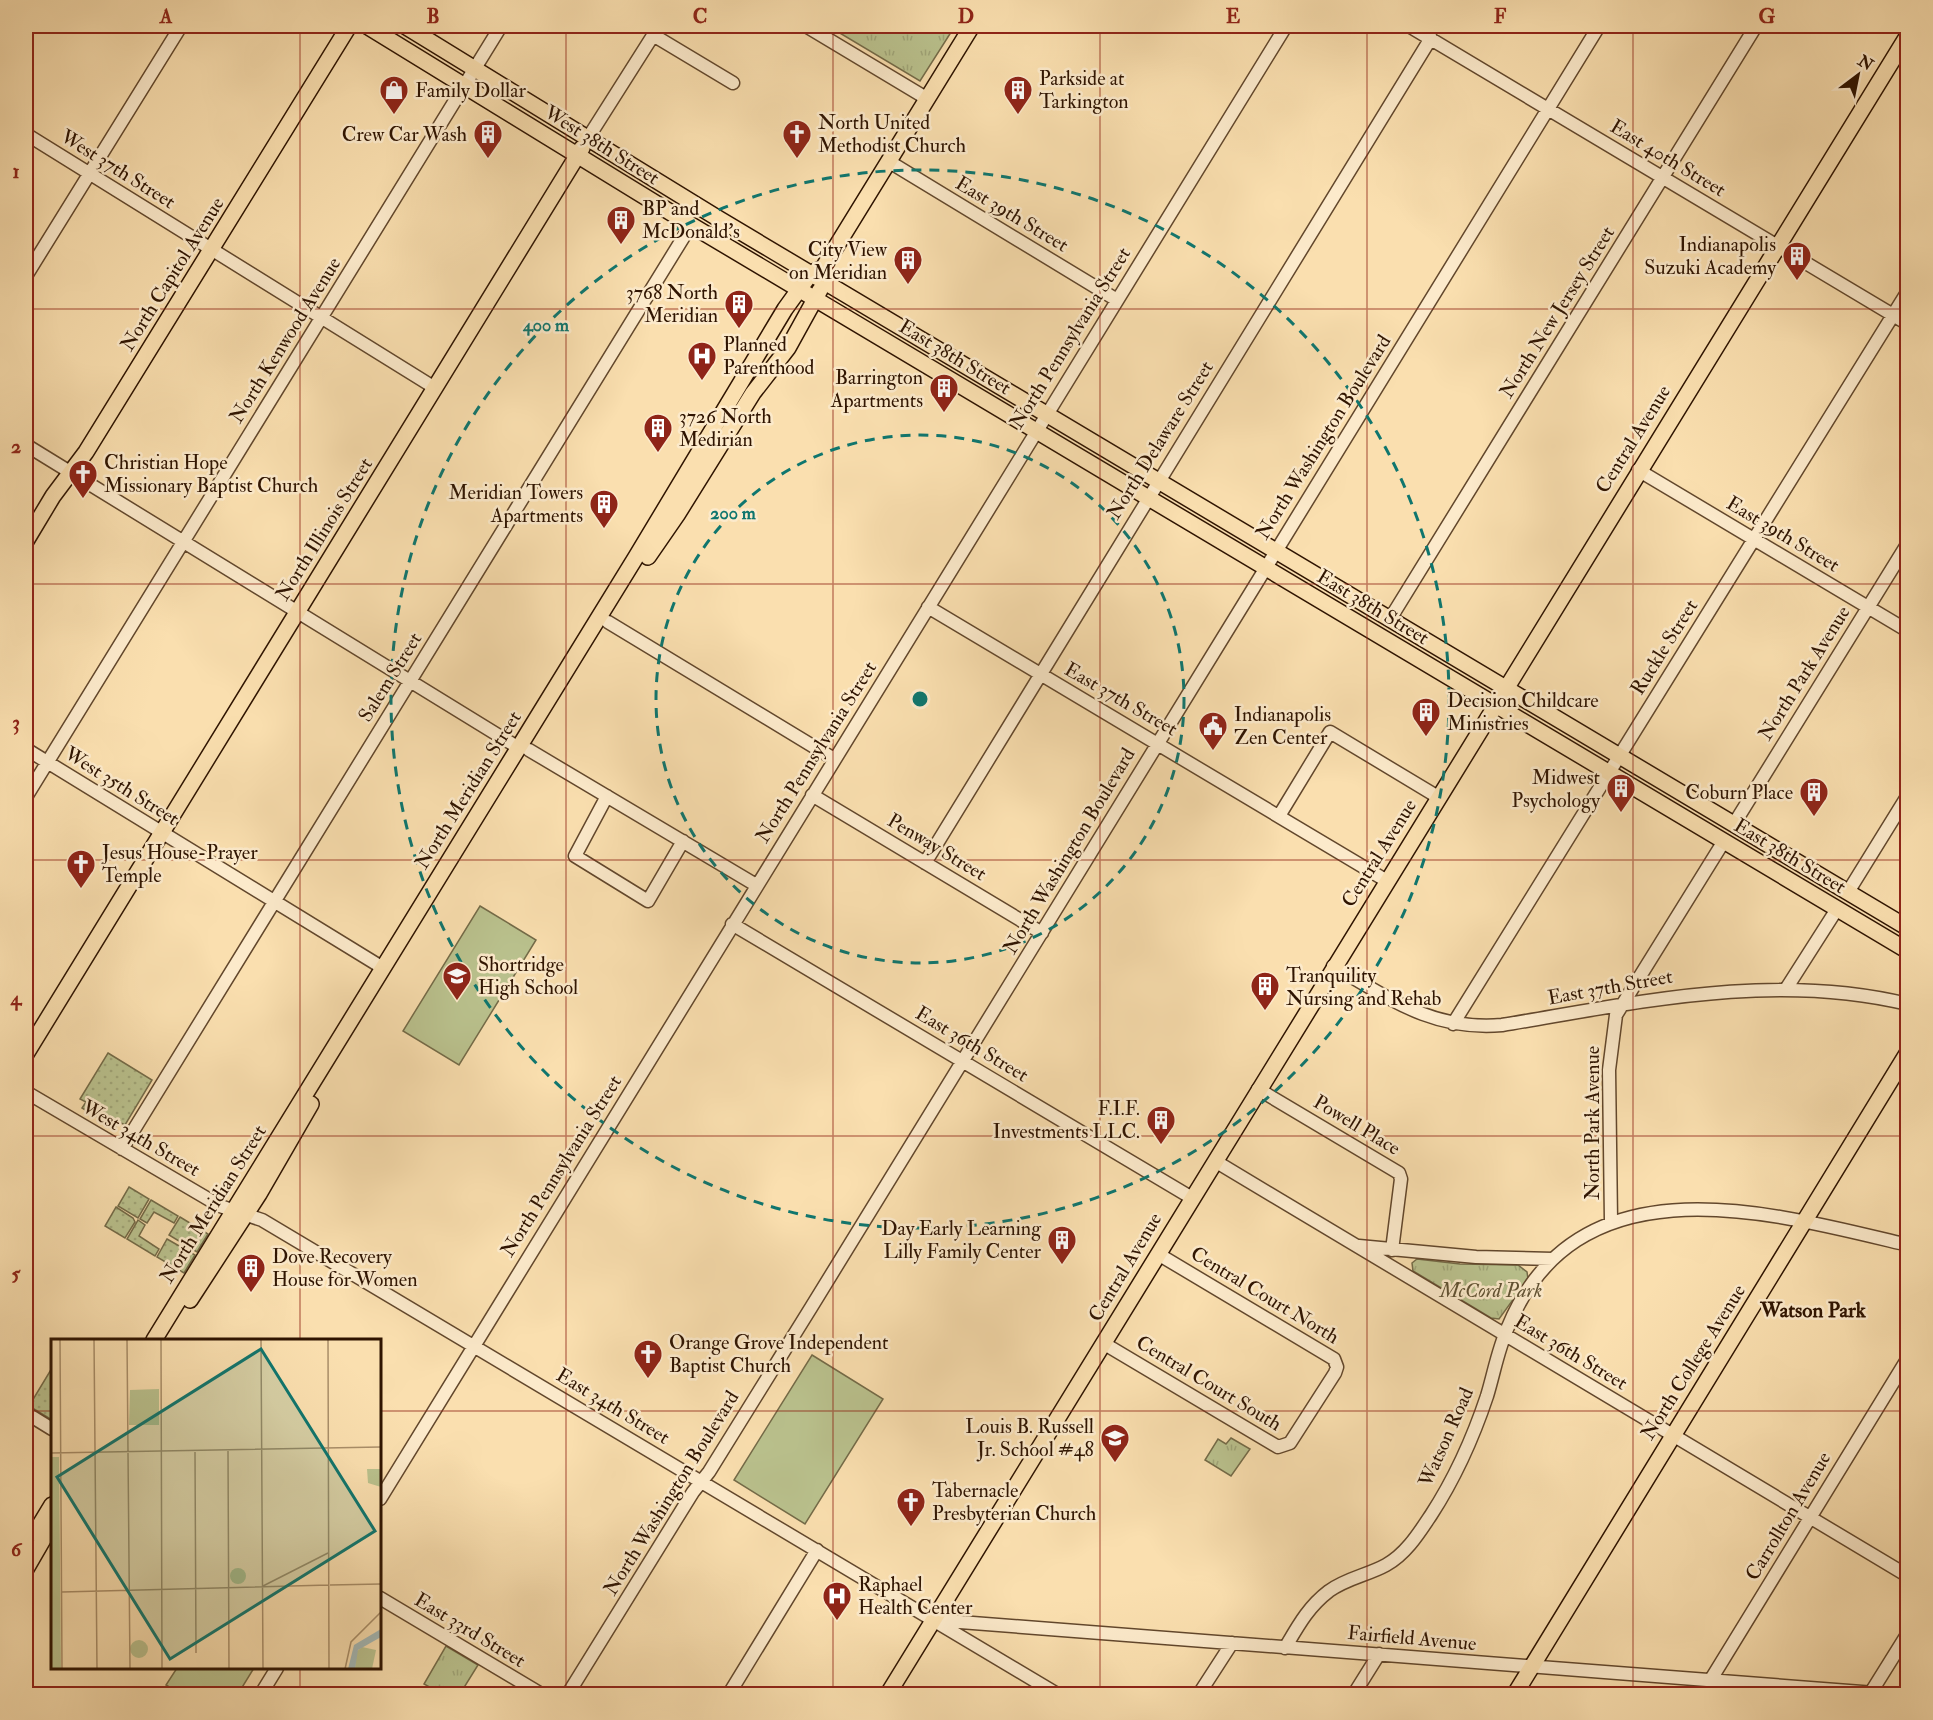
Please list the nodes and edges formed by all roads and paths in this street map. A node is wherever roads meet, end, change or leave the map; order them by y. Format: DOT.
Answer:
graph roads {
  1 [pos="181,26"];
  2 [pos="349,26"];
  3 [pos="367,26"];
  4 [pos="405,26"];
  5 [pos="501,26"];
  6 [pos="806,26"];
  7 [pos="972,26"];
  8 [pos="1286,26"];
  9 [pos="1409,26"];
  10 [pos="1599,26"];
  11 [pos="1756,26"];
  12 [pos="656,30"];
  13 [pos="1908,35"];
  14 [pos="1431,38"];
  15 [pos="475,68"];
  16 [pos="734,84"];
  17 [pos="464,85"];
  18 [pos="926,99"];
  19 [pos="1548,109"];
  20 [pos="26,134"];
  21 [pos="588,138"];
  22 [pos="578,155"];
  23 [pos="888,161"];
  24 [pos="89,174"];
  25 [pos="1663,177"];
  26 [pos="691,225"];
  27 [pos="1778,245"];
  28 [pos="211,250"];
  29 [pos="820,274"];
  30 [pos="26,276"];
  31 [pos="800,289"];
  32 [pos="1908,291"];
  33 [pos="816,299"];
  34 [pos="1117,300"];
  35 [pos="1893,315"];
  36 [pos="321,318"];
  37 [pos="1908,324"];
  38 [pos="435,388"];
  39 [pos="1047,414"];
  40 [pos="1036,430"];
  41 [pos="26,445"];
  42 [pos="1638,470"];
  43 [pos="71,473"];
  44 [pos="1158,480"];
  45 [pos="1148,497"];
  46 [pos="1754,539"];
  47 [pos="26,541"];
  48 [pos="183,543"];
  49 [pos="1908,543"];
  50 [pos="1276,550"];
  51 [pos="1266,567"];
  52 [pos="928,607"];
  53 [pos="1868,607"];
  54 [pos="297,613"];
  55 [pos="1390,619"];
  56 [pos="608,622"];
  57 [pos="1908,631"];
  58 [pos="1039,674"];
  59 [pos="410,682"];
  60 [pos="1505,687"];
  61 [pos="1495,704"];
  62 [pos="1157,743"];
  63 [pos="26,749"];
  64 [pos="524,749"];
  65 [pos="1620,756"];
  66 [pos="834,759"];
  67 [pos="47,762"];
  68 [pos="1610,773"];
  69 [pos="812,795"];
  70 [pos="1908,795"];
  71 [pos="607,796"];
  72 [pos="26,797"];
  73 [pos="1438,797"];
  74 [pos="1279,816"];
  75 [pos="1734,824"];
  76 [pos="162,833"];
  77 [pos="683,841"];
  78 [pos="1724,841"];
  79 [pos="925,863"];
  80 [pos="1387,881"];
  81 [pos="756,885"];
  82 [pos="1848,892"];
  83 [pos="275,901"];
  84 [pos="1837,909"];
  85 [pos="732,924"];
  86 [pos="1908,928"];
  87 [pos="1042,933"];
  88 [pos="1908,951"];
  89 [pos="1333,966"];
  90 [pos="383,968"];
  91 [pos="1786,989"];
  92 [pos="1908,1004"];
  93 [pos="1621,1005"];
  94 [pos="1453,1024"];
  95 [pos="1908,1052"];
  96 [pos="26,1054"];
  97 [pos="962,1061"];
  98 [pos="1258,1089"];
  99 [pos="26,1092"];
  100 [pos="122,1149"];
  101 [pos="1215,1161"];
  102 [pos="1192,1198"];
  103 [pos="239,1212"];
  104 [pos="1611,1221"];
  105 [pos="1804,1222"];
  106 [pos="1355,1245"];
  107 [pos="1908,1245"];
  108 [pos="1392,1250"];
  109 [pos="1158,1254"];
  110 [pos="1553,1259"];
  111 [pos="1505,1335"];
  112 [pos="155,1339"];
  113 [pos="167,1339"];
  114 [pos="1103,1343"];
  115 [pos="474,1346"];
  116 [pos="1908,1358"];
  117 [pos="1314,1407"];
  118 [pos="26,1413"];
  119 [pos="51,1428"];
  120 [pos="1672,1435"];
  121 [pos="701,1481"];
  122 [pos="381,1497"];
  123 [pos="51,1507"];
  124 [pos="1810,1518"];
  125 [pos="51,1526"];
  126 [pos="26,1550"];
  127 [pos="817,1550"];
  128 [pos="26,1569"];
  129 [pos="1908,1576"];
  130 [pos="381,1599"];
  131 [pos="932,1620"];
  132 [pos="1908,1633"];
  133 [pos="1232,1643"];
  134 [pos="1285,1648"];
  135 [pos="1379,1654"];
  136 [pos="1532,1667"];
  137 [pos="276,1669"];
  138 [pos="1711,1680"];
  139 [pos="1050,1693"];
  140 [pos="1870,1694"];
  141 [pos="261,1695"];
  142 [pos="541,1695"];
  143 [pos="568,1695"];
  144 [pos="729,1695"];
  145 [pos="888,1695"];
  146 [pos="1199,1695"];
  147 [pos="1354,1695"];
  148 [pos="1515,1695"];
  149 [pos="1702,1695"];
  150 [pos="1888,1695"];
  1 -- 24 [label="street"];
  2 -- 28 [label="main road, North Capitol Avenue"];
  3 -- 17 [label="main road, West 38th Street"];
  4 -- 15 [label="main road, West 38th Street"];
  5 -- 15 [label="street, North Kenwood Avenue"];
  6 -- 18 [label="street"];
  7 -- 18 [label="main road, North Meridian Street"];
  8 -- 34 [label="street, North Pennsylvania Street"];
  9 -- 14 [label="street, East 40th Street"];
  10 -- 19 [label="street, North Washington Boulevard"];
  11 -- 25 [label="street, North New Jersey Street"];
  12 -- 16 [label="street"];
  12 -- 21 [label="street, North Illinois Street"];
  13 -- 27 [label="main road, Central Avenue"];
  14 -- 19 [label="street, East 40th Street"];
  14 -- 44 [label="street, North Delaware Street"];
  15 -- 17 [label="street, North Kenwood Avenue"];
  15 -- 21 [label="main road, West 38th Street"];
  17 -- 22 [label="main road, West 38th Street"];
  17 -- 36 [label="street, North Kenwood Avenue"];
  18 -- 23 [label="main road, North Meridian Street"];
  19 -- 25 [label="street, East 40th Street"];
  19 -- 50 [label="street, North Washington Boulevard"];
  20 -- 24 [label="street, West 37th Street"];
  21 -- 22 [label="main road, North Illinois Street"];
  21 -- 29 [label="main road, West 38th Street"];
  22 -- 26 [label="main road, West 38th Street"];
  22 -- 38 [label="main road, North Illinois Street"];
  23 -- 29 [label="main road, North Meridian Street"];
  23 -- 34 [label="street, East 39th Street"];
  24 -- 28 [label="street, West 37th Street"];
  24 -- 30 [label="street"];
  25 -- 27 [label="street, East 40th Street"];
  25 -- 55 [label="street, North New Jersey Street"];
  26 -- 31 [label="main road, West 38th Street"];
  26 -- 59 [label="street, Salem Street"];
  27 -- 35 [label="street, East 40th Street"];
  27 -- 42 [label="main road, Central Avenue"];
  28 -- 36 [label="street, West 37th Street"];
  28 -- 43 [label="main road, North Capitol Avenue"];
  29 -- 31 [label="main road, North Meridian Street"];
  29 -- 33 [label="main road, North Meridian Street"];
  29 -- 39 [label="main road, East 38th Street"];
  31 -- 33 [label="main road, West 38th Street"];
  31 -- 64 [label="main road, North Meridian Street"];
  32 -- 35 [label="street, Ruckle Street"];
  33 -- 40 [label="main road, East 38th Street"];
  33 -- 56 [label="main road, North Meridian Street"];
  34 -- 39 [label="street, North Pennsylvania Street"];
  35 -- 37 [label="street, East 40th Street"];
  35 -- 46 [label="street, Ruckle Street"];
  36 -- 38 [label="street, West 37th Street"];
  36 -- 48 [label="street, North Kenwood Avenue"];
  38 -- 54 [label="main road, North Illinois Street"];
  39 -- 40 [label="street, North Pennsylvania Street"];
  39 -- 44 [label="main road, East 38th Street"];
  40 -- 45 [label="main road, East 38th Street"];
  40 -- 52 [label="street, North Pennsylvania Street"];
  41 -- 43 [label="street"];
  42 -- 46 [label="street, East 39th Street"];
  42 -- 60 [label="main road, Central Avenue"];
  43 -- 47 [label="main road, North Capitol Avenue"];
  43 -- 48 [label="street"];
  44 -- 45 [label="street, North Delaware Street"];
  44 -- 50 [label="main road, East 38th Street"];
  45 -- 51 [label="main road, East 38th Street"];
  45 -- 58 [label="street, North Delaware Street"];
  46 -- 53 [label="street, East 39th Street"];
  46 -- 65 [label="street, Ruckle Street"];
  48 -- 54 [label="street"];
  48 -- 67 [label="street, North Kenwood Avenue"];
  49 -- 53 [label="street, North Park Avenue"];
  50 -- 51 [label="street, North Washington Boulevard"];
  50 -- 55 [label="main road, East 38th Street"];
  51 -- 61 [label="main road, East 38th Street"];
  51 -- 62 [label="street, North Washington Boulevard"];
  52 -- 58 [label="street, East 37th Street"];
  52 -- 66 [label="street, North Pennsylvania Street"];
  53 -- 57 [label="street, East 39th Street"];
  53 -- 75 [label="street, North Park Avenue"];
  54 -- 59 [label="street"];
  54 -- 76 [label="main road, North Illinois Street"];
  55 -- 60 [label="main road, East 38th Street"];
  56 -- 64 [label="main road, North Meridian Street"];
  56 -- 66 [label="street"];
  58 -- 62 [label="street, East 37th Street"];
  58 -- 79 [label="street, North Delaware Street"];
  59 -- 64 [label="street"];
  59 -- 83 [label="street, Salem Street"];
  60 -- 61 [label="main road, Central Avenue"];
  60 -- 65 [label="main road, East 38th Street"];
  61 -- 68 [label="main road, East 38th Street"];
  61 -- 73 [label="main road, Central Avenue"];
  62 -- 74 [label="street, East 37th Street"];
  62 -- 87 [label="street, North Washington Boulevard"];
  63 -- 67 [label="street, West 35th Street"];
  64 -- 71 [label="street"];
  64 -- 90 [label="main road, North Meridian Street"];
  64 -- 103 [label="main road, North Meridian Street"];
  65 -- 68 [label="street, Ruckle Street"];
  65 -- 75 [label="main road, East 38th Street"];
  66 -- 69 [label="street, North Pennsylvania Street"];
  67 -- 72 [label="street, North Kenwood Avenue"];
  67 -- 76 [label="street, West 35th Street"];
  68 -- 78 [label="main road, East 38th Street"];
  68 -- 94 [label="street, Ruckle Street"];
  69 -- 79 [label="street, Penway Street"];
  69 -- 81 [label="street, North Pennsylvania Street"];
  70 -- 82 [label="street"];
  71 -- 77 [label="street"];
  71 -- 77 [label="street"];
  73 -- 74 [label="street"];
  73 -- 80 [label="main road, Central Avenue"];
  74 -- 80 [label="street, East 37th Street"];
  75 -- 82 [label="main road, East 38th Street"];
  76 -- 83 [label="street, West 35th Street"];
  76 -- 96 [label="main road, North Illinois Street"];
  77 -- 81 [label="street"];
  78 -- 84 [label="main road, East 38th Street"];
  78 -- 93 [label="street, North Park Avenue"];
  79 -- 87 [label="street, Penway Street"];
  80 -- 89 [label="main road, Central Avenue"];
  81 -- 85 [label="street, North Pennsylvania Street"];
  82 -- 86 [label="main road, East 38th Street"];
  83 -- 90 [label="street, West 35th Street"];
  83 -- 100 [label="street, Salem Street"];
  84 -- 88 [label="main road, East 38th Street"];
  84 -- 91 [label="street"];
  85 -- 97 [label="street, East 36th Street"];
  85 -- 115 [label="street, North Pennsylvania Street"];
  87 -- 97 [label="street, North Washington Boulevard"];
  89 -- 94 [label="street, East 37th Street"];
  89 -- 98 [label="main road, Central Avenue"];
  90 -- 103 [label="main road, North Meridian Street"];
  91 -- 92 [label="street, East 37th Street"];
  91 -- 93 [label="street, East 37th Street"];
  93 -- 94 [label="street, East 37th Street"];
  93 -- 104 [label="street, North Park Avenue"];
  95 -- 105 [label="main road, North College Avenue"];
  97 -- 102 [label="street, East 36th Street"];
  97 -- 121 [label="street, North Washington Boulevard"];
  98 -- 101 [label="main road, Central Avenue"];
  98 -- 108 [label="street, Powell Place"];
  99 -- 100 [label="street, West 34th Street"];
  100 -- 103 [label="street, West 34th Street"];
  101 -- 102 [label="main road, Central Avenue"];
  101 -- 106 [label="street, East 36th Street"];
  102 -- 109 [label="main road, Central Avenue"];
  103 -- 112 [label="main road, North Meridian Street"];
  103 -- 113 [label="main road, North Meridian Street"];
  103 -- 115 [label="street, East 34th Street"];
  104 -- 105 [label="street, Watson Road"];
  104 -- 110 [label="street, Watson Road"];
  105 -- 107 [label="street, Watson Road"];
  105 -- 120 [label="main road, North College Avenue"];
  106 -- 108 [label="street"];
  106 -- 111 [label="street, East 36th Street"];
  108 -- 110 [label="street"];
  109 -- 114 [label="main road, Central Avenue"];
  109 -- 117 [label="street, Central Court North"];
  110 -- 111 [label="street, Watson Road"];
  111 -- 120 [label="street, East 36th Street"];
  111 -- 134 [label="street, Watson Road"];
  114 -- 117 [label="street, Central Court South"];
  114 -- 131 [label="main road, Central Avenue"];
  115 -- 121 [label="street, East 34th Street"];
  115 -- 122 [label="street, North Pennsylvania Street"];
  116 -- 124 [label="street, Carrollton Avenue"];
  118 -- 119 [label="street"];
  120 -- 124 [label="street, East 36th Street"];
  120 -- 136 [label="main road, North College Avenue"];
  121 -- 127 [label="street, East 34th Street"];
  121 -- 143 [label="street, North Washington Boulevard"];
  123 -- 126 [label="main road"];
  124 -- 129 [label="street, East 36th Street"];
  124 -- 138 [label="street, Carrollton Avenue"];
  125 -- 128 [label="main road"];
  127 -- 131 [label="street, East 34th Street"];
  127 -- 144 [label="street"];
  130 -- 142 [label="street, East 33rd Street"];
  131 -- 133 [label="street, Fairfield Avenue"];
  131 -- 139 [label="street, East 34th Street"];
  131 -- 145 [label="main road, Central Avenue"];
  132 -- 140 [label="street"];
  133 -- 134 [label="street, Fairfield Avenue"];
  133 -- 146 [label="street"];
  134 -- 135 [label="street, Fairfield Avenue"];
  135 -- 136 [label="street, Fairfield Avenue"];
  135 -- 147 [label="street"];
  136 -- 138 [label="street, Fairfield Avenue"];
  136 -- 148 [label="main road, North College Avenue"];
  137 -- 141 [label="street"];
  138 -- 140 [label="street, Fairfield Avenue"];
  138 -- 149 [label="street, Carrollton Avenue"];
  140 -- 150 [label="street, Fairfield Avenue"];
}
